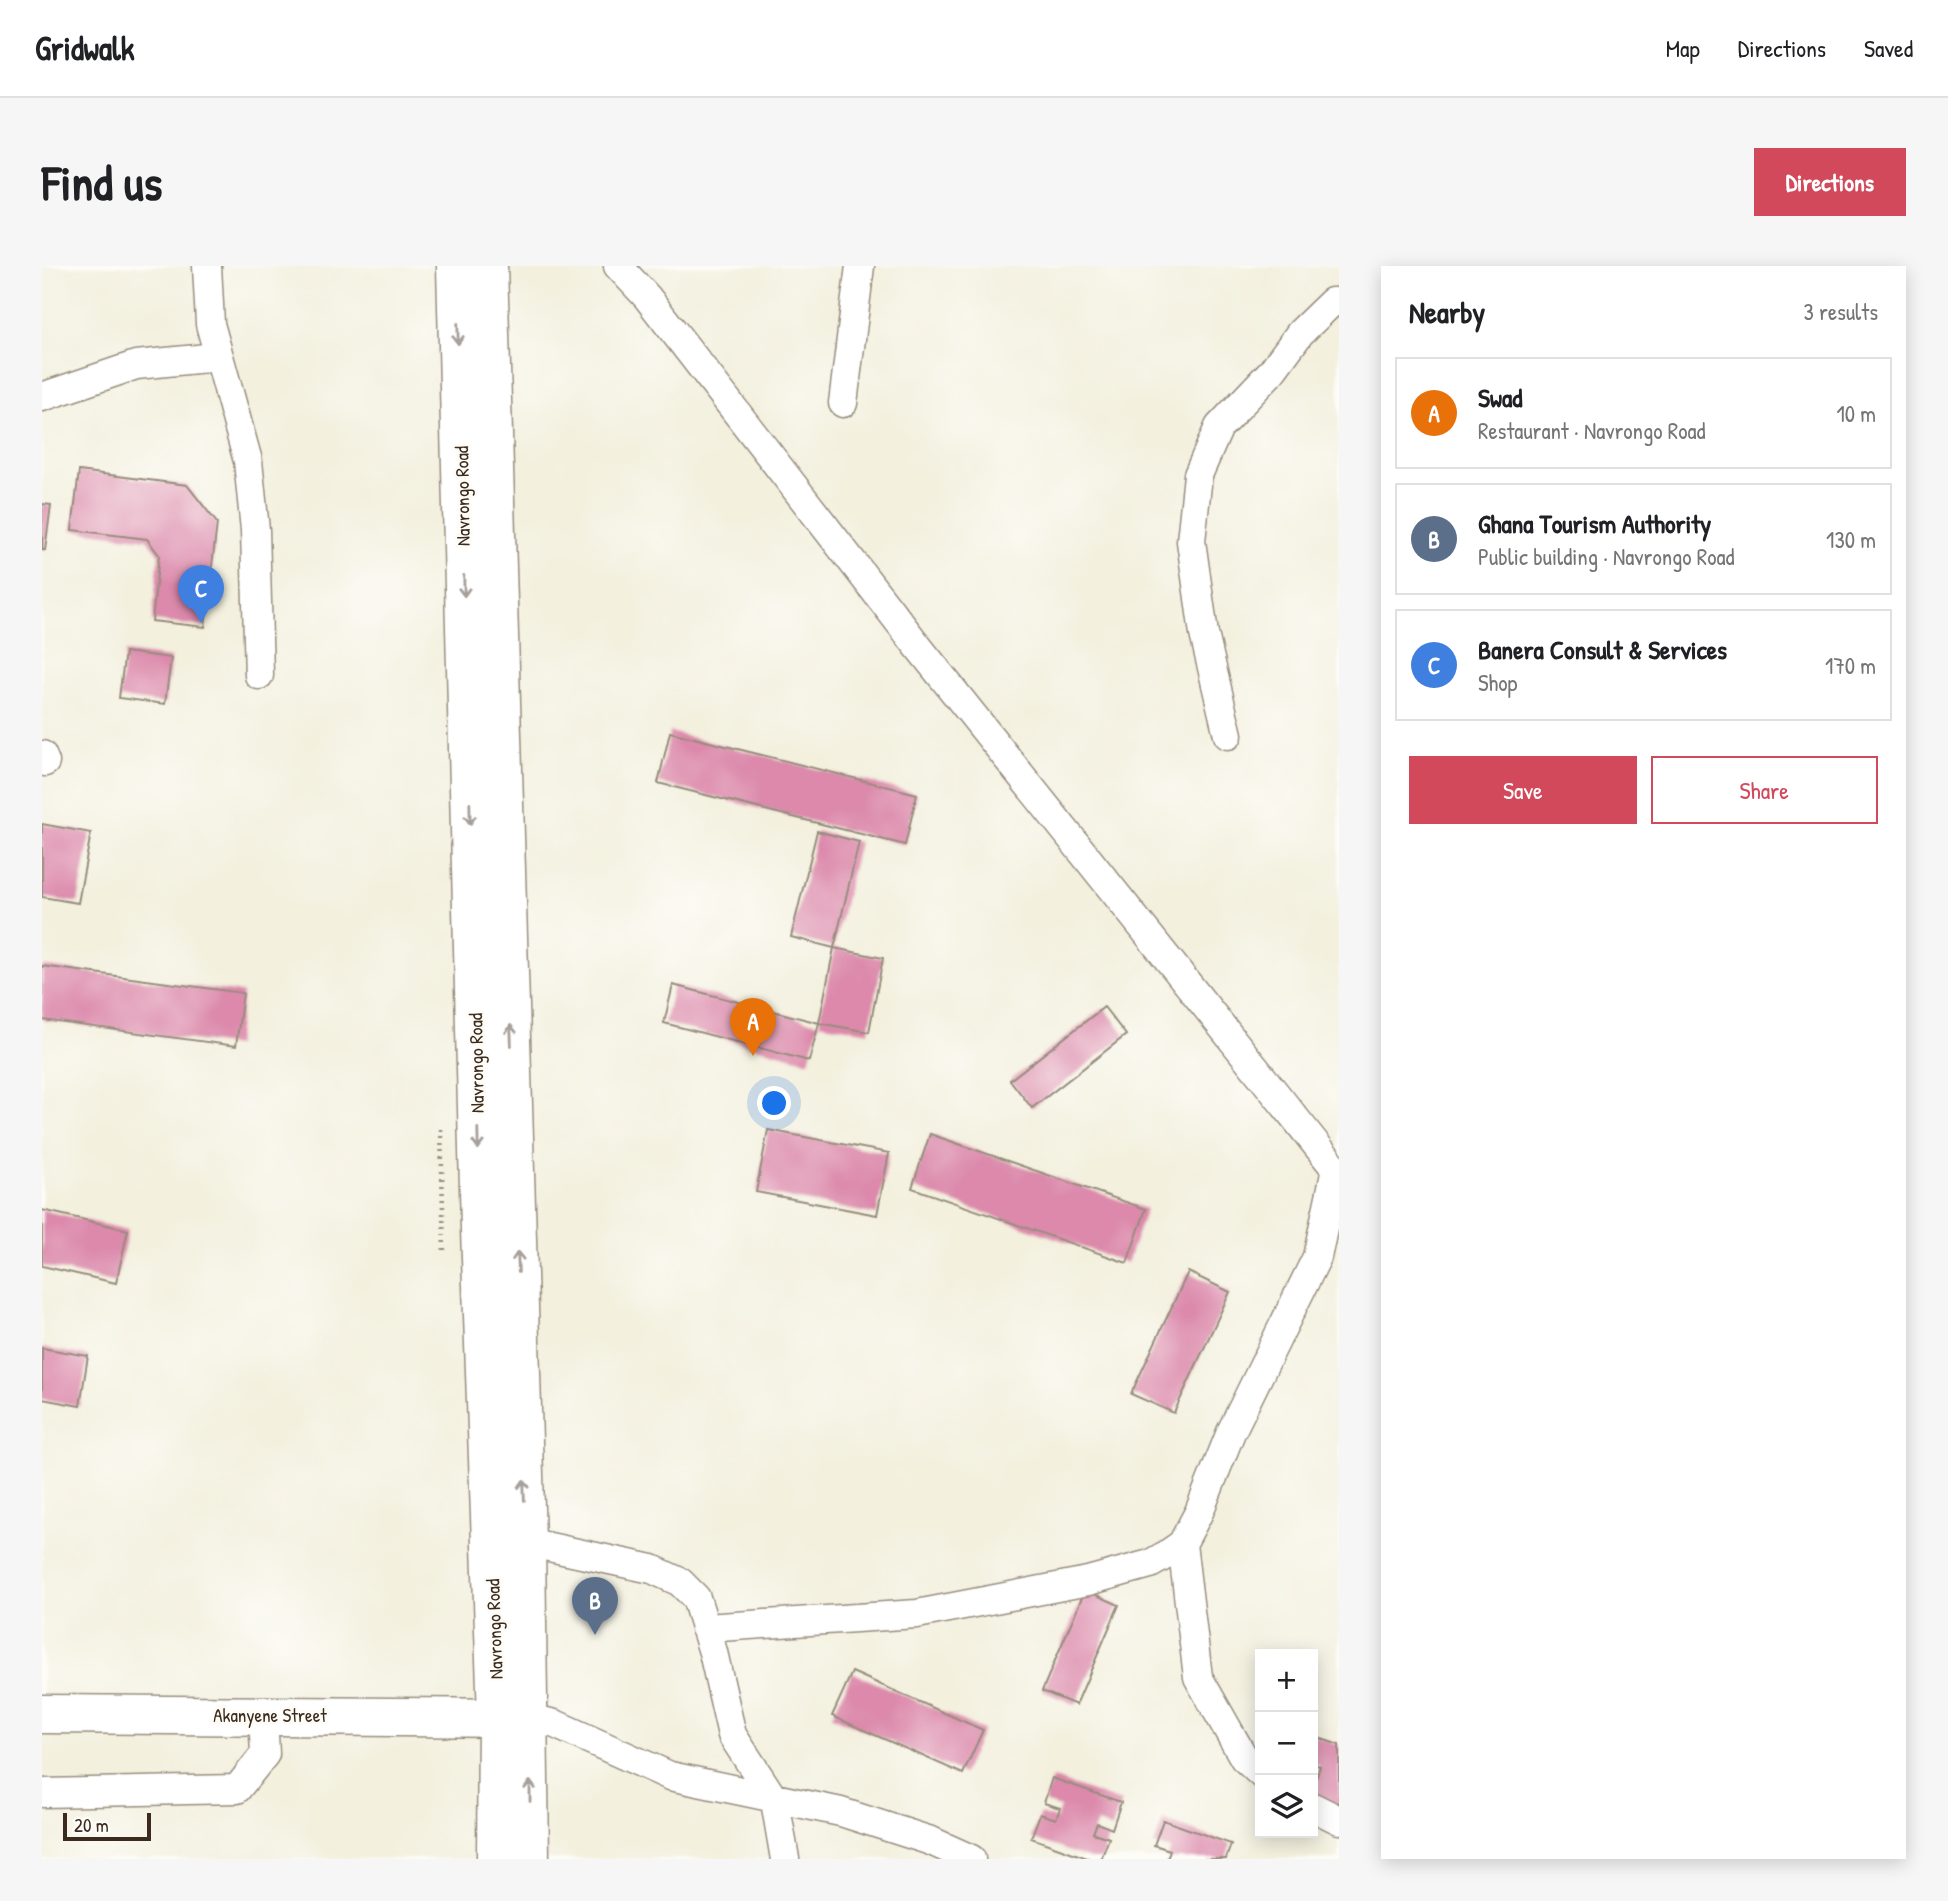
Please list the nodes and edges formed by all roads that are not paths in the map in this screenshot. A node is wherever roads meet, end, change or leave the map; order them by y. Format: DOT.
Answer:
graph roads {
  1 [pos="207,266"];
  2 [pos="456,266"];
  3 [pos="488,266"];
  4 [pos="618,266"];
  5 [pos="860,266"];
  6 [pos="1339,302"];
  7 [pos="217,357"];
  8 [pos="42,397"];
  9 [pos="843,403"];
  10 [pos="260,675"];
  11 [pos="1228,735"];
  12 [pos="1338,1171"];
  13 [pos="526,1542"];
  14 [pos="1182,1544"];
  15 [pos="705,1628"];
  16 [pos="42,1714"];
  17 [pos="263,1715"];
  18 [pos="514,1717"];
  19 [pos="1255,1768"];
  20 [pos="42,1793"];
  21 [pos="775,1801"];
  22 [pos="1318,1810"];
  23 [pos="1339,1820"];
  24 [pos="496,1859"];
  25 [pos="530,1859"];
  26 [pos="785,1859"];
  27 [pos="971,1859"];
  1 -- 7 [label="street"];
  2 -- 18 [label="main road, Navrongo Road, one-way"];
  13 -- 3 [label="main road, Navrongo Road, one-way"];
  4 -- 12 [label="street"];
  5 -- 9 [label="street"];
  6 -- 11 [label="street"];
  7 -- 8 [label="street"];
  7 -- 10 [label="street"];
  12 -- 14 [label="street"];
  13 -- 15 [label="street"];
  13 -- 18 [label="main road, Navrongo Road"];
  14 -- 15 [label="street"];
  14 -- 19 [label="street"];
  15 -- 21 [label="street"];
  16 -- 17 [label="main road, Akanyene Street"];
  17 -- 18 [label="main road, Akanyene Street"];
  17 -- 20 [label="street"];
  18 -- 21 [label="street"];
  18 -- 24 [label="main road, Navrongo Road"];
  25 -- 18 [label="main road, Navrongo Road, one-way"];
  21 -- 26 [label="street"];
  21 -- 27 [label="street"];
  22 -- 23 [label="street"];
}
